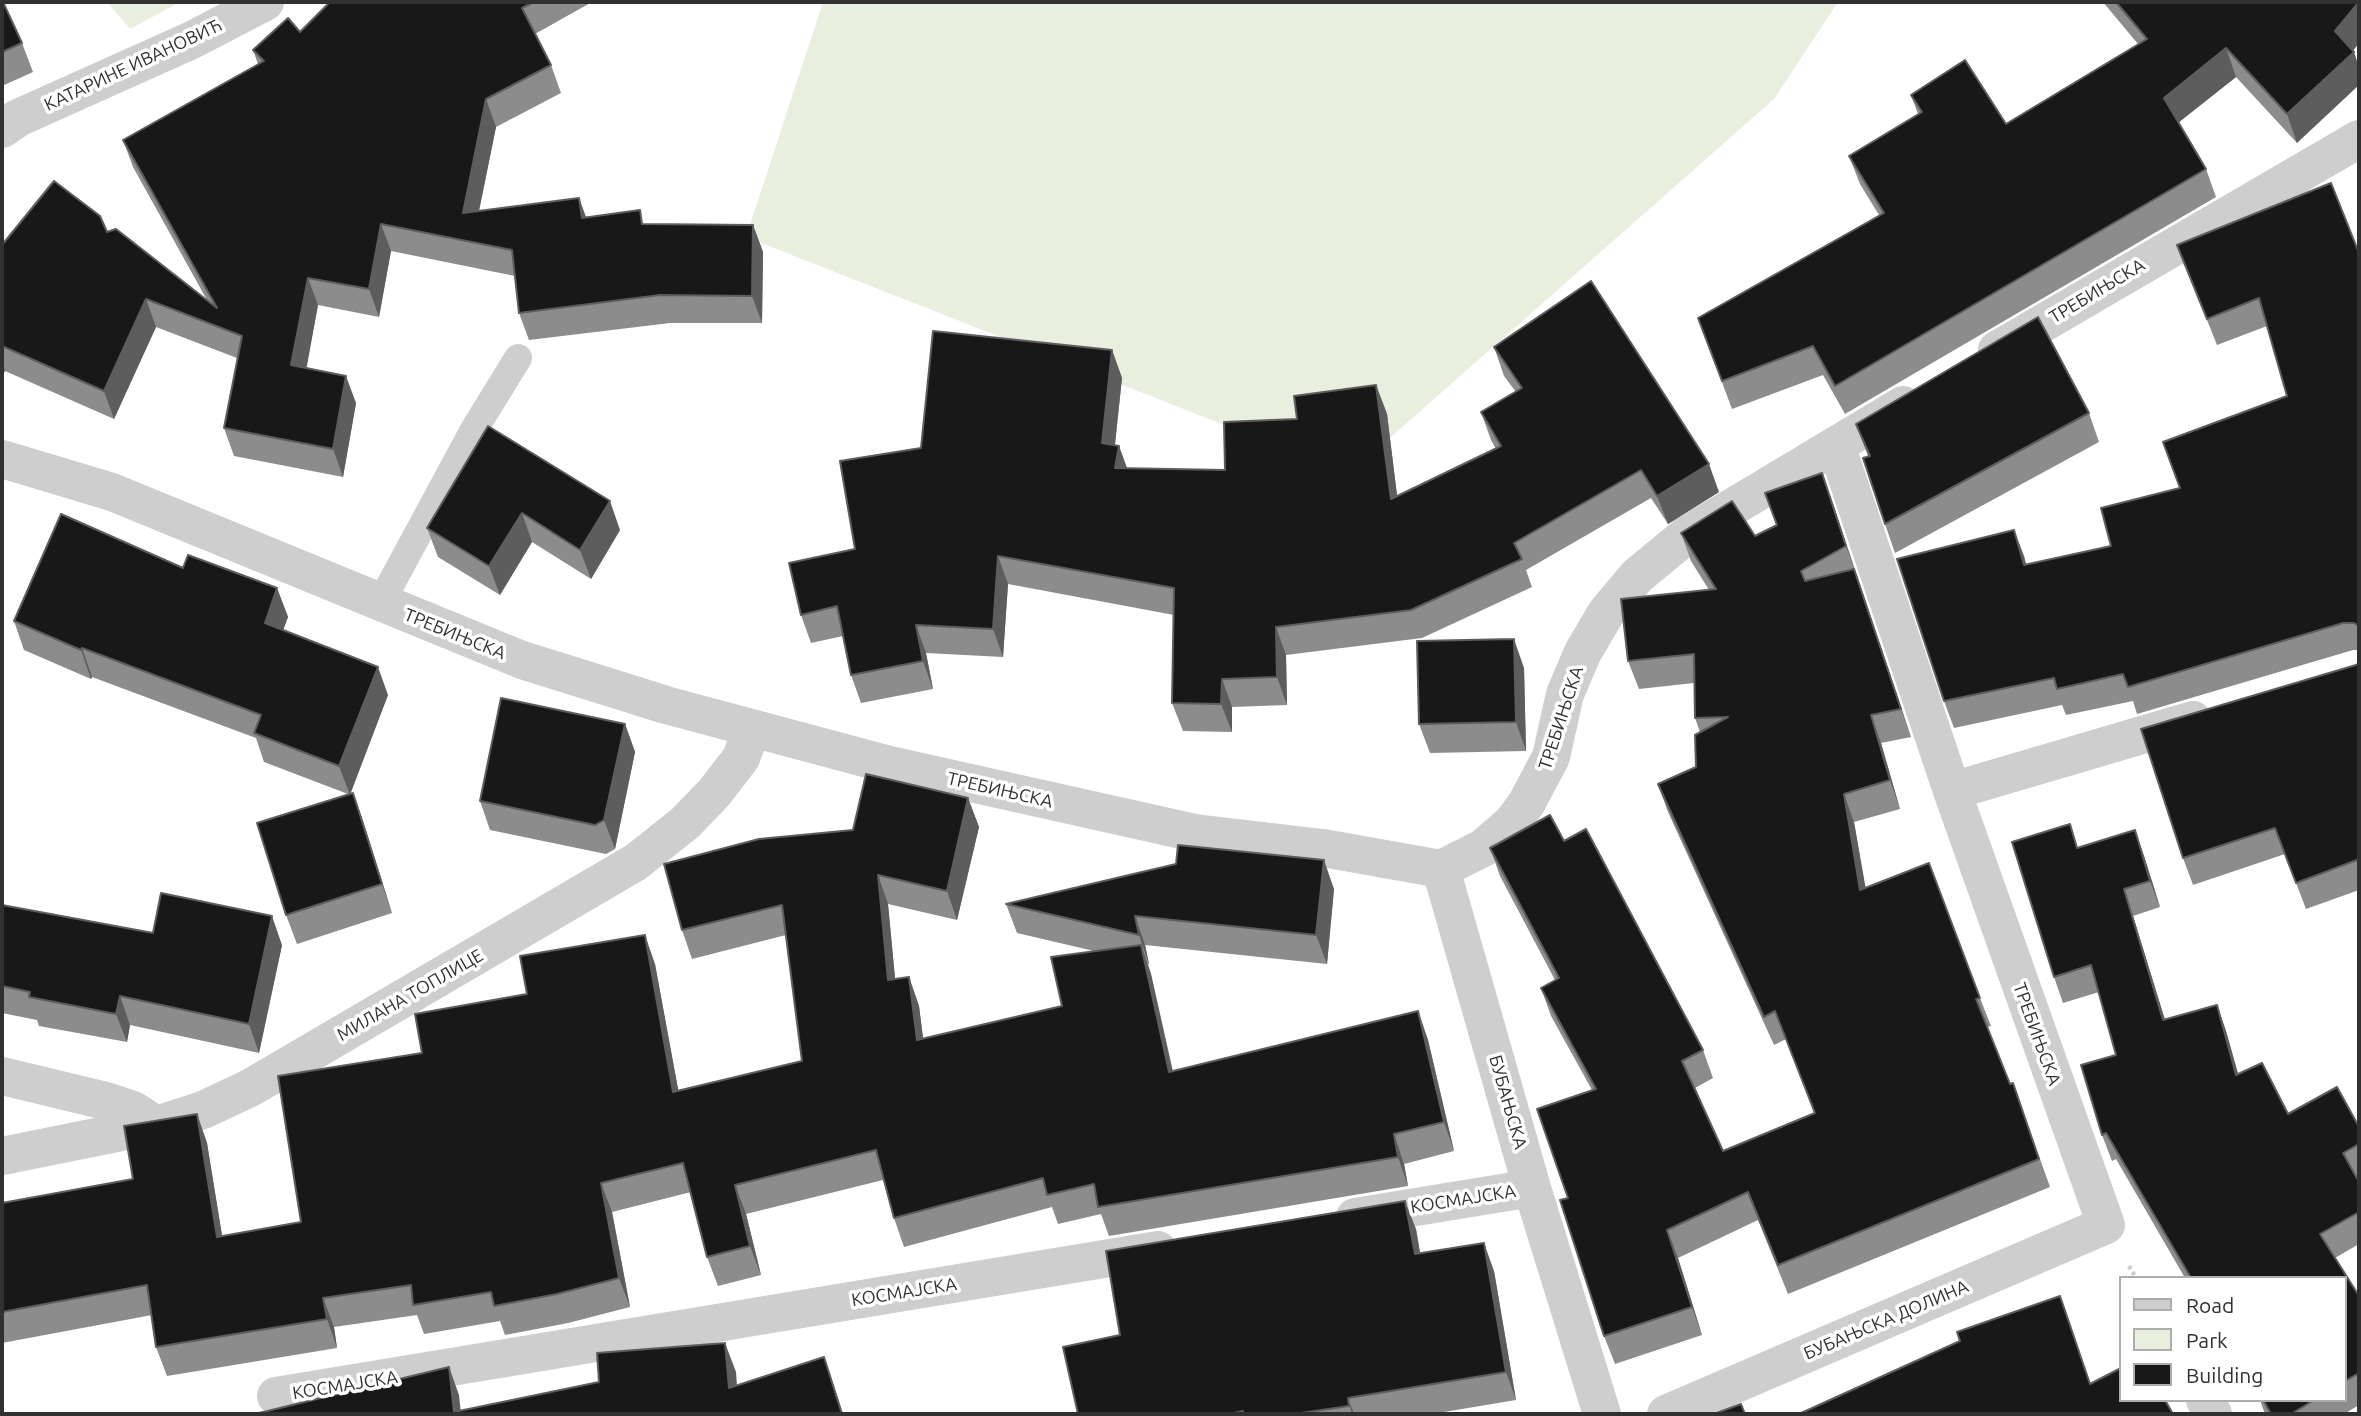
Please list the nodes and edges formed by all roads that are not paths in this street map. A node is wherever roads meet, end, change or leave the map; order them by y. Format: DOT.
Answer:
graph roads {
  1 [pos="265,2"];
  2 [pos="2,129"];
  3 [pos="2359,139"];
  4 [pos="518,358"];
  5 [pos="1966,368"];
  6 [pos="1930,389"];
  7 [pos="1836,445"];
  8 [pos="2,459"];
  9 [pos="380,604"];
  10 [pos="2231,709"];
  11 [pos="752,728"];
  12 [pos="1952,791"];
  13 [pos="1441,869"];
  14 [pos="2,1076"];
  15 [pos="156,1125"];
  16 [pos="2,1156"];
  17 [pos="1532,1188"];
  18 [pos="1325,1222"];
  19 [pos="2106,1225"];
  20 [pos="1187,1245"];
  21 [pos="276,1396"];
  22 [pos="1602,1414"];
  23 [pos="1666,1414"];
  1 -- 2 [label="street, КАТАРИНЕ ИВАНОВИЋ"];
  3 -- 5 [label="street, ТРЕБИЊСКА"];
  4 -- 9 [label="lane"];
  6 -- 7 [label="street, ТРЕБИЊСКА"];
  7 -- 12 [label="street, ТРЕБИЊСКА"];
  7 -- 13 [label="street, ТРЕБИЊСКА"];
  8 -- 9 [label="street, ТРЕБИЊСКА"];
  9 -- 11 [label="street, ТРЕБИЊСКА"];
  10 -- 12 [label="street"];
  11 -- 13 [label="street, ТРЕБИЊСКА"];
  11 -- 15 [label="street, МИЛАНА ТОПЛИЦЕ"];
  12 -- 19 [label="street, ТРЕБИЊСКА"];
  13 -- 17 [label="street, БУБАЊСКА"];
  14 -- 15 [label="street"];
  15 -- 16 [label="street, МИЛАНА ТОПЛИЦЕ"];
  17 -- 18 [label="street, КОСМАЈСКА"];
  17 -- 22 [label="street, БУБАЊСКА"];
  19 -- 23 [label="street, БУБАЊСКА ДОЛИНА"];
  20 -- 21 [label="street, КОСМАЈСКА"];
}
